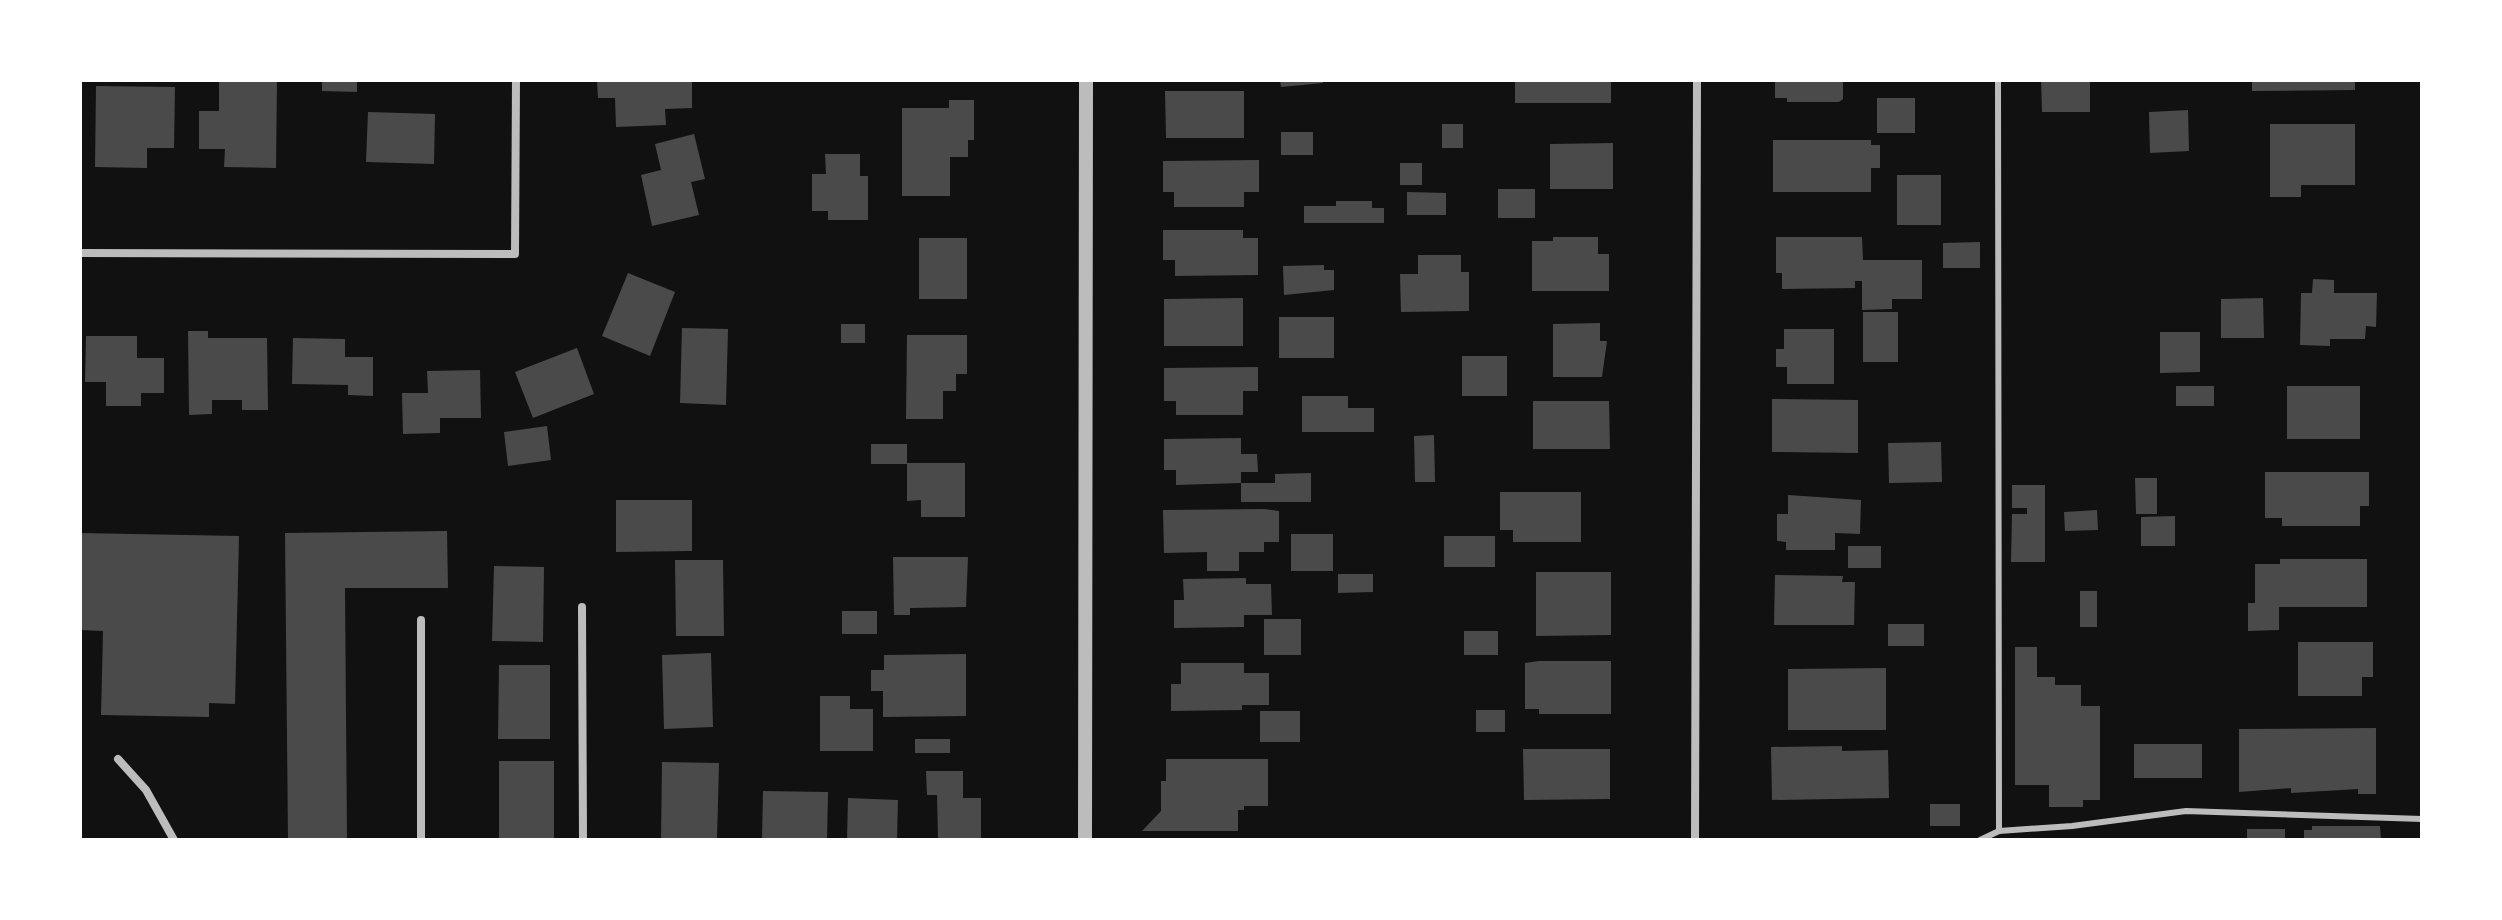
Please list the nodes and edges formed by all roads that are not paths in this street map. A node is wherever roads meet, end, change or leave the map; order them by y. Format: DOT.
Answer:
graph roads {
  1 [pos="516,80"];
  2 [pos="1086,80"];
  3 [pos="1697,80"];
  4 [pos="1998,80"];
  5 [pos="80,253"];
  6 [pos="582,607"];
  7 [pos="421,620"];
  8 [pos="118,759"];
  9 [pos="2422,819"];
  10 [pos="1999,831"];
  11 [pos="174,840"];
  12 [pos="421,840"];
  13 [pos="583,840"];
  14 [pos="1085,840"];
  15 [pos="1695,840"];
  16 [pos="1980,840"];
  1 -- 5 [label="street"];
  2 -- 14 [label="street"];
  3 -- 15 [label="street"];
  4 -- 10 [label="lane"];
  6 -- 13 [label="street"];
  7 -- 12 [label="street"];
  8 -- 11 [label="street"];
  9 -- 10 [label="lane"];
  10 -- 16 [label="lane"];
}
